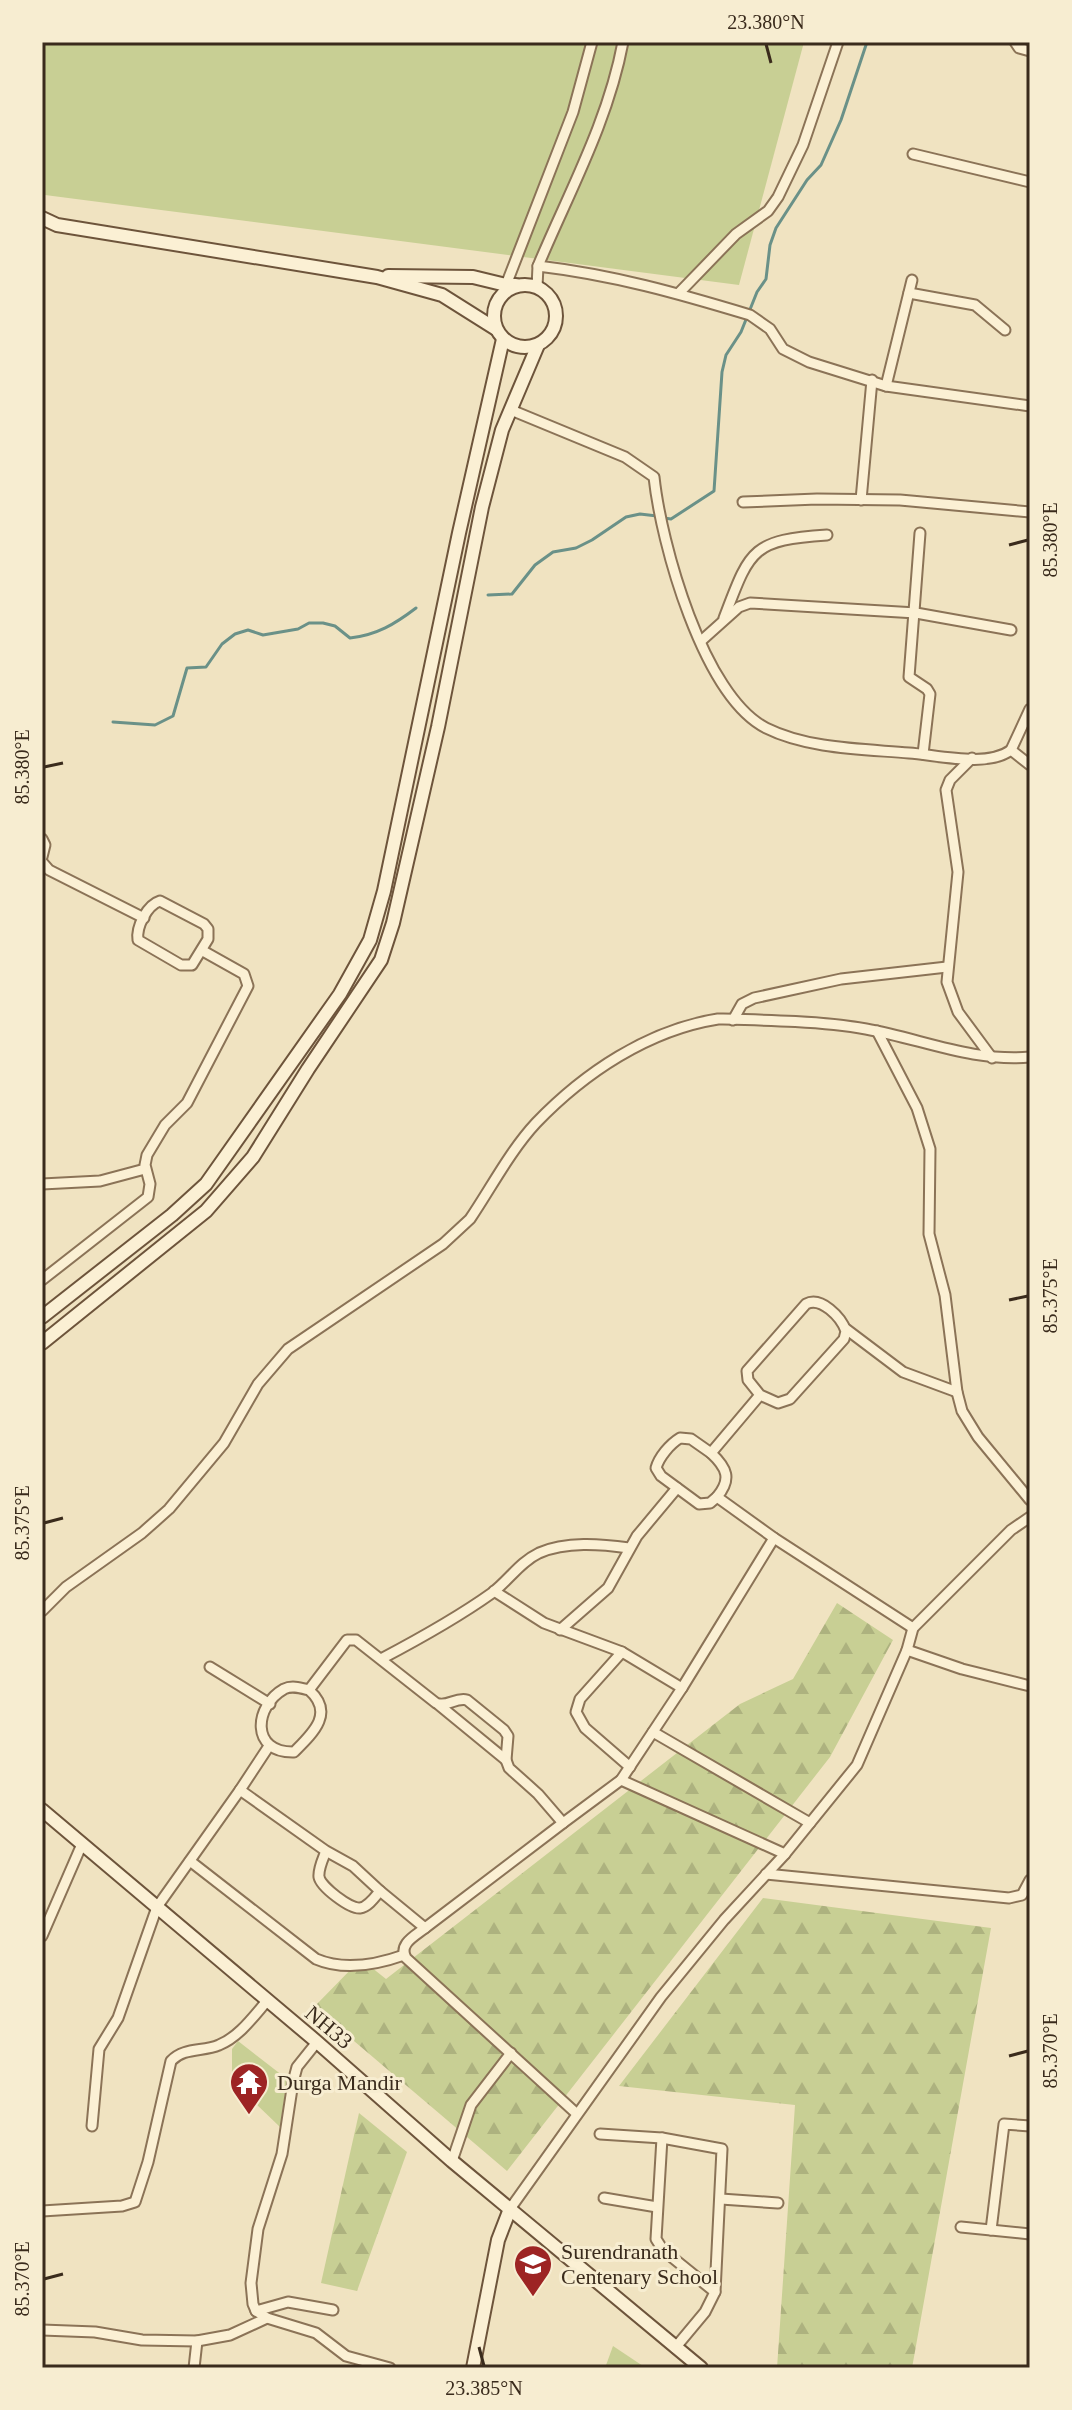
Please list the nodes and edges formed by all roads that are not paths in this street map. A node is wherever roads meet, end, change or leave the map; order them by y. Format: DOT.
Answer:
graph roads {
  1 [pos="592,42"];
  2 [pos="623,42"];
  3 [pos="838,42"];
  4 [pos="1015,42"];
  5 [pos="1030,51"];
  6 [pos="913,154"];
  7 [pos="1030,182"];
  8 [pos="42,218"];
  9 [pos="538,266"];
  10 [pos="377,277"];
  11 [pos="912,280"];
  12 [pos="506,285"];
  13 [pos="531,285"];
  14 [pos="679,293"];
  15 [pos="909,293"];
  16 [pos="1005,330"];
  17 [pos="500,334"];
  18 [pos="538,345"];
  19 [pos="872,380"];
  20 [pos="886,386"];
  21 [pos="1030,406"];
  22 [pos="511,410"];
  23 [pos="861,500"];
  24 [pos="743,502"];
  25 [pos="1030,512"];
  26 [pos="920,533"];
  27 [pos="827,535"];
  28 [pos="916,613"];
  29 [pos="723,622"];
  30 [pos="1011,630"];
  31 [pos="701,641"];
  32 [pos="1030,709"];
  33 [pos="1011,750"];
  34 [pos="923,754"];
  35 [pos="972,758"];
  36 [pos="1030,765"];
  37 [pos="42,839"];
  38 [pos="42,859"];
  39 [pos="144,918"];
  40 [pos="203,951"];
  41 [pos="947,967"];
  42 [pos="733,1020"];
  43 [pos="877,1031"];
  44 [pos="1030,1057"];
  45 [pos="992,1058"];
  46 [pos="145,1169"];
  47 [pos="42,1184"];
  48 [pos="42,1280"];
  49 [pos="42,1317"];
  50 [pos="846,1329"];
  51 [pos="42,1343"];
  52 [pos="957,1392"];
  53 [pos="760,1395"];
  54 [pos="711,1453"];
  55 [pos="677,1488"];
  56 [pos="717,1497"];
  57 [pos="1030,1500"];
  58 [pos="1030,1517"];
  59 [pos="774,1538"];
  60 [pos="629,1548"];
  61 [pos="494,1591"];
  62 [pos="42,1611"];
  63 [pos="913,1628"];
  64 [pos="560,1630"];
  65 [pos="907,1650"];
  66 [pos="622,1652"];
  67 [pos="381,1659"];
  68 [pos="210,1667"];
  69 [pos="1030,1686"];
  70 [pos="682,1688"];
  71 [pos="309,1690"];
  72 [pos="270,1704"];
  73 [pos="439,1705"];
  74 [pos="653,1732"];
  75 [pos="269,1746"];
  76 [pos="506,1760"];
  77 [pos="630,1767"];
  78 [pos="621,1780"];
  79 [pos="240,1790"];
  80 [pos="42,1810"];
  81 [pos="563,1823"];
  82 [pos="810,1823"];
  83 [pos="82,1844"];
  84 [pos="326,1851"];
  85 [pos="785,1854"];
  86 [pos="190,1861"];
  87 [pos="766,1874"];
  88 [pos="1030,1880"];
  89 [pos="380,1891"];
  90 [pos="157,1907"];
  91 [pos="425,1928"];
  92 [pos="42,1936"];
  93 [pos="404,1955"];
  94 [pos="267,2001"];
  95 [pos="317,2042"];
  96 [pos="511,2053"];
  97 [pos="577,2114"];
  98 [pos="92,2126"];
  99 [pos="1030,2126"];
  100 [pos="600,2134"];
  101 [pos="662,2138"];
  102 [pos="452,2161"];
  103 [pos="604,2198"];
  104 [pos="721,2199"];
  105 [pos="778,2203"];
  106 [pos="657,2207"];
  107 [pos="510,2209"];
  108 [pos="42,2211"];
  109 [pos="961,2227"];
  110 [pos="991,2230"];
  111 [pos="1030,2234"];
  112 [pos="715,2292"];
  113 [pos="333,2310"];
  114 [pos="256,2311"];
  115 [pos="267,2318"];
  116 [pos="42,2330"];
  117 [pos="197,2341"];
  118 [pos="675,2348"];
  119 [pos="194,2368"];
  120 [pos="390,2368"];
  121 [pos="473,2368"];
  122 [pos="701,2368"];
  1 -- 12 [label="street"];
  2 -- 9 [label="street"];
  3 -- 14 [label="street"];
  4 -- 5 [label="street"];
  6 -- 7 [label="street"];
  8 -- 10 [label="main road"];
  9 -- 13 [label="street"];
  9 -- 14 [label="street"];
  10 -- 12 [label="main road"];
  10 -- 17 [label="main road"];
  11 -- 15 [label="street"];
  12 -- 13 [label="main road"];
  13 -- 17 [label="main road"];
  13 -- 18 [label="main road"];
  14 -- 19 [label="street"];
  15 -- 16 [label="street"];
  15 -- 20 [label="street"];
  17 -- 18 [label="main road"];
  17 -- 49 [label="main road"];
  18 -- 22 [label="main road"];
  19 -- 20 [label="street"];
  19 -- 23 [label="street"];
  20 -- 21 [label="street"];
  22 -- 31 [label="street"];
  22 -- 51 [label="main road"];
  23 -- 24 [label="street"];
  23 -- 25 [label="street"];
  26 -- 28 [label="street"];
  27 -- 29 [label="street"];
  28 -- 29 [label="street"];
  28 -- 30 [label="street"];
  28 -- 34 [label="street"];
  29 -- 31 [label="street"];
  31 -- 34 [label="street"];
  32 -- 33 [label="street"];
  33 -- 35 [label="street"];
  33 -- 36 [label="street"];
  34 -- 35 [label="street"];
  35 -- 41 [label="street"];
  37 -- 38 [label="street"];
  38 -- 39 [label="street"];
  39 -- 40 [label="street"];
  39 -- 40 [label="street"];
  40 -- 46 [label="street"];
  41 -- 42 [label="street"];
  41 -- 45 [label="street"];
  42 -- 43 [label="street"];
  42 -- 62 [label="street"];
  43 -- 45 [label="street"];
  43 -- 52 [label="street"];
  44 -- 45 [label="street"];
  46 -- 47 [label="street"];
  46 -- 48 [label="street"];
  50 -- 52 [label="street"];
  50 -- 53 [label="street"];
  50 -- 53 [label="street"];
  52 -- 57 [label="street"];
  53 -- 54 [label="street"];
  54 -- 55 [label="street"];
  54 -- 56 [label="street"];
  55 -- 56 [label="street"];
  55 -- 60 [label="street"];
  56 -- 59 [label="street"];
  58 -- 63 [label="street"];
  59 -- 63 [label="street"];
  59 -- 70 [label="street"];
  60 -- 61 [label="street"];
  60 -- 64 [label="street"];
  61 -- 64 [label="street"];
  61 -- 67 [label="street"];
  63 -- 65 [label="street"];
  64 -- 66 [label="street"];
  65 -- 69 [label="street"];
  65 -- 82 [label="street"];
  66 -- 70 [label="street"];
  66 -- 77 [label="street"];
  67 -- 71 [label="street"];
  67 -- 73 [label="street"];
  68 -- 72 [label="street"];
  70 -- 74 [label="street"];
  71 -- 72 [label="street"];
  71 -- 75 [label="street"];
  72 -- 75 [label="street"];
  73 -- 76 [label="street"];
  73 -- 76 [label="street"];
  74 -- 77 [label="street"];
  74 -- 82 [label="street"];
  75 -- 79 [label="street"];
  76 -- 81 [label="street"];
  77 -- 78 [label="street"];
  78 -- 81 [label="street"];
  78 -- 85 [label="street"];
  79 -- 84 [label="street"];
  79 -- 86 [label="street"];
  80 -- 83 [label="main road, NH33"];
  81 -- 91 [label="street"];
  82 -- 85 [label="street"];
  83 -- 90 [label="main road, NH33"];
  83 -- 92 [label="street"];
  84 -- 89 [label="street"];
  84 -- 89 [label="street"];
  85 -- 87 [label="street"];
  86 -- 90 [label="street"];
  86 -- 93 [label="street"];
  87 -- 88 [label="street"];
  87 -- 97 [label="street"];
  89 -- 91 [label="street"];
  90 -- 94 [label="main road, NH33"];
  90 -- 98 [label="street"];
  91 -- 93 [label="street"];
  93 -- 96 [label="street"];
  94 -- 95 [label="main road, NH33"];
  94 -- 108 [label="street"];
  95 -- 102 [label="main road, NH33"];
  95 -- 114 [label="street"];
  96 -- 97 [label="street"];
  96 -- 102 [label="street"];
  97 -- 107 [label="street"];
  99 -- 110 [label="street"];
  100 -- 101 [label="street"];
  101 -- 104 [label="street"];
  101 -- 106 [label="street"];
  102 -- 107 [label="main road, NH33"];
  103 -- 106 [label="street"];
  104 -- 105 [label="street"];
  104 -- 112 [label="street"];
  106 -- 112 [label="street"];
  107 -- 118 [label="main road, NH33"];
  107 -- 121 [label="main road"];
  109 -- 110 [label="street"];
  110 -- 111 [label="street"];
  112 -- 118 [label="street"];
  113 -- 114 [label="street"];
  114 -- 115 [label="street"];
  115 -- 117 [label="street"];
  115 -- 120 [label="street"];
  116 -- 117 [label="street"];
  117 -- 119 [label="street"];
  118 -- 122 [label="main road, NH33"];
}
